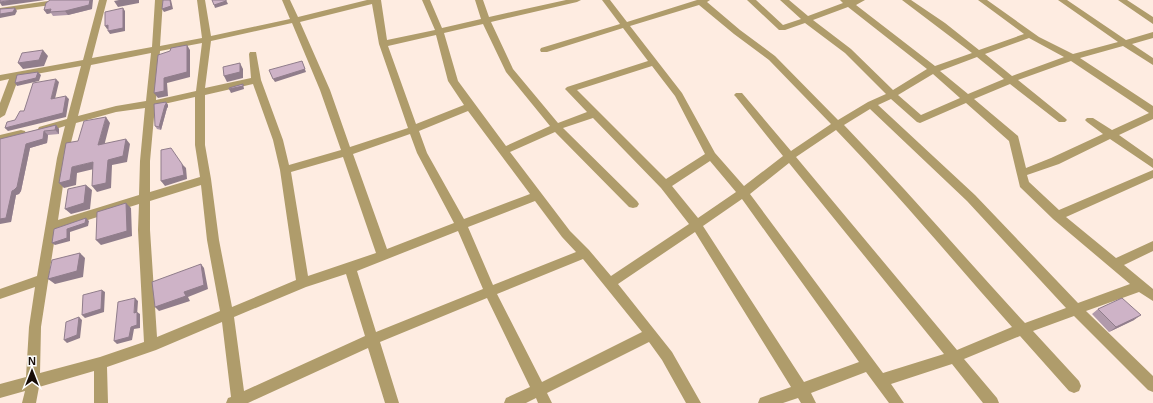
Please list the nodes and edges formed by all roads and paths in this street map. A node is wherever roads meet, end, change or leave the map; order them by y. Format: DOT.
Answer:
graph roads {
  1 [pos="4,0"];
  2 [pos="103,0"];
  3 [pos="159,0"];
  4 [pos="201,0"];
  5 [pos="286,0"];
  6 [pos="376,0"];
  7 [pos="426,0"];
  8 [pos="480,0"];
  9 [pos="577,0"];
  10 [pos="606,0"];
  11 [pos="751,0"];
  12 [pos="784,0"];
  13 [pos="861,0"];
  14 [pos="906,0"];
  15 [pos="982,0"];
  16 [pos="1062,0"];
  17 [pos="1122,0"];
  18 [pos="704,1"];
  19 [pos="846,2"];
  20 [pos="48,3"];
  21 [pos="0,9"];
  22 [pos="806,18"];
  23 [pos="294,19"];
  24 [pos="486,21"];
  25 [pos="1153,22"];
  26 [pos="626,24"];
  27 [pos="440,32"];
  28 [pos="1030,35"];
  29 [pos="1153,35"];
  30 [pos="206,40"];
  31 [pos="1125,43"];
  32 [pos="383,44"];
  33 [pos="156,50"];
  34 [pos="544,50"];
  35 [pos="977,53"];
  36 [pos="253,54"];
  37 [pos="1071,58"];
  38 [pos="655,62"];
  39 [pos="1153,62"];
  40 [pos="86,63"];
  41 [pos="933,70"];
  42 [pos="15,76"];
  43 [pos="0,78"];
  44 [pos="256,80"];
  45 [pos="1011,80"];
  46 [pos="200,93"];
  47 [pos="738,95"];
  48 [pos="892,95"];
  49 [pos="966,98"];
  50 [pos="152,104"];
  51 [pos="872,104"];
  52 [pos="470,106"];
  53 [pos="1153,111"];
  54 [pos="593,114"];
  55 [pos="0,115"];
  56 [pos="1153,115"];
  57 [pos="1062,120"];
  58 [pos="1090,120"];
  59 [pos="72,122"];
  60 [pos="837,125"];
  61 [pos="556,127"];
  62 [pos="412,130"];
  63 [pos="1112,135"];
  64 [pos="0,139"];
  65 [pos="348,152"];
  66 [pos="504,152"];
  67 [pos="711,155"];
  68 [pos="789,157"];
  69 [pos="1153,164"];
  70 [pos="285,170"];
  71 [pos="1022,173"];
  72 [pos="1153,174"];
  73 [pos="206,179"];
  74 [pos="665,185"];
  75 [pos="743,193"];
  76 [pos="537,196"];
  77 [pos="145,198"];
  78 [pos="633,204"];
  79 [pos="1057,216"];
  80 [pos="696,224"];
  81 [pos="461,225"];
  82 [pos="51,227"];
  83 [pos="1153,246"];
  84 [pos="585,253"];
  85 [pos="383,255"];
  86 [pos="1114,264"];
  87 [pos="350,268"];
  88 [pos="43,278"];
  89 [pos="303,283"];
  90 [pos="610,283"];
  91 [pos="1140,286"];
  92 [pos="490,292"];
  93 [pos="0,294"];
  94 [pos="1153,296"];
  95 [pos="1076,309"];
  96 [pos="227,313"];
  97 [pos="1023,329"];
  98 [pos="651,334"];
  99 [pos="372,339"];
  100 [pos="151,346"];
  101 [pos="954,357"];
  102 [pos="100,363"];
  103 [pos="869,365"];
  104 [pos="882,380"];
  105 [pos="33,383"];
  106 [pos="1153,385"];
  107 [pos="1074,386"];
  108 [pos="539,390"];
  109 [pos="801,390"];
  110 [pos="0,391"];
  111 [pos="237,402"];
  112 [pos="29,403"];
  113 [pos="101,403"];
  114 [pos="392,403"];
  115 [pos="511,403"];
  116 [pos="544,403"];
  117 [pos="694,403"];
  118 [pos="765,403"];
  119 [pos="810,403"];
  120 [pos="897,403"];
  121 [pos="992,403"];
  1 -- 21 [label="street"];
  2 -- 40 [label="street"];
  3 -- 33 [label="street"];
  4 -- 30 [label="street"];
  5 -- 23 [label="street"];
  6 -- 23 [label="street"];
  6 -- 32 [label="street"];
  7 -- 27 [label="street"];
  8 -- 24 [label="street"];
  9 -- 24 [label="street"];
  10 -- 26 [label="street"];
  11 -- 22 [label="street"];
  12 -- 22 [label="street"];
  13 -- 19 [label="street"];
  14 -- 35 [label="street"];
  15 -- 28 [label="street"];
  16 -- 31 [label="street"];
  17 -- 25 [label="street"];
  18 -- 26 [label="street"];
  18 -- 60 [label="street"];
  19 -- 22 [label="street"];
  19 -- 41 [label="street"];
  20 -- 21 [label="street"];
  22 -- 48 [label="street"];
  23 -- 30 [label="street"];
  23 -- 65 [label="street"];
  24 -- 27 [label="street"];
  24 -- 61 [label="street"];
  26 -- 34 [label="street"];
  26 -- 38 [label="street"];
  27 -- 32 [label="street"];
  27 -- 52 [label="street"];
  28 -- 35 [label="street"];
  28 -- 37 [label="street"];
  29 -- 31 [label="street"];
  30 -- 33 [label="street"];
  30 -- 46 [label="street"];
  31 -- 37 [label="street"];
  31 -- 39 [label="street"];
  32 -- 62 [label="street"];
  33 -- 40 [label="street"];
  33 -- 50 [label="street"];
  35 -- 41 [label="street"];
  35 -- 45 [label="street"];
  36 -- 44 [label="street"];
  37 -- 45 [label="street"];
  37 -- 53 [label="street"];
  38 -- 54 [label="street"];
  38 -- 67 [label="street"];
  40 -- 42 [label="street"];
  40 -- 59 [label="street"];
  41 -- 48 [label="street"];
  41 -- 49 [label="street"];
  42 -- 43 [label="street"];
  42 -- 55 [label="street"];
  44 -- 46 [label="street"];
  44 -- 70 [label="street"];
  45 -- 49 [label="street"];
  45 -- 57 [label="street"];
  46 -- 50 [label="street"];
  46 -- 73 [label="street"];
  47 -- 68 [label="street"];
  48 -- 49 [label="street"];
  48 -- 51 [label="street"];
  49 -- 71 [label="street"];
  50 -- 59 [label="street"];
  50 -- 77 [label="street"];
  51 -- 60 [label="street"];
  51 -- 95 [label="street"];
  52 -- 62 [label="street"];
  52 -- 66 [label="street"];
  54 -- 61 [label="street"];
  54 -- 74 [label="street"];
  56 -- 63 [label="street"];
  58 -- 63 [label="street"];
  59 -- 64 [label="street"];
  59 -- 82 [label="street"];
  60 -- 68 [label="street"];
  60 -- 97 [label="street"];
  61 -- 66 [label="street"];
  61 -- 78 [label="street"];
  62 -- 65 [label="street"];
  62 -- 81 [label="street"];
  63 -- 69 [label="street"];
  63 -- 71 [label="street"];
  65 -- 70 [label="street"];
  65 -- 85 [label="street"];
  66 -- 76 [label="street"];
  67 -- 74 [label="street"];
  67 -- 75 [label="street"];
  68 -- 75 [label="street"];
  68 -- 101 [label="street"];
  70 -- 89 [label="street"];
  71 -- 79 [label="street"];
  72 -- 79 [label="street"];
  73 -- 77 [label="street"];
  73 -- 96 [label="street"];
  74 -- 80 [label="street"];
  75 -- 80 [label="street"];
  75 -- 103 [label="street"];
  76 -- 81 [label="street"];
  76 -- 84 [label="street"];
  77 -- 82 [label="street"];
  77 -- 100 [label="street"];
  79 -- 86 [label="street"];
  80 -- 90 [label="street"];
  80 -- 109 [label="street"];
  81 -- 85 [label="street"];
  81 -- 92 [label="street"];
  82 -- 88 [label="street"];
  83 -- 86 [label="street"];
  84 -- 90 [label="street"];
  84 -- 92 [label="street"];
  85 -- 87 [label="street"];
  86 -- 91 [label="street"];
  87 -- 89 [label="street"];
  87 -- 99 [label="street"];
  88 -- 93 [label="street"];
  88 -- 105 [label="street"];
  89 -- 96 [label="street"];
  90 -- 98 [label="street"];
  91 -- 94 [label="street"];
  91 -- 95 [label="street"];
  92 -- 99 [label="street"];
  92 -- 108 [label="street"];
  95 -- 97 [label="street"];
  95 -- 106 [label="street"];
  96 -- 100 [label="street"];
  96 -- 111 [label="street"];
  97 -- 101 [label="street"];
  97 -- 107 [label="street"];
  98 -- 108 [label="street"];
  98 -- 117 [label="street"];
  99 -- 111 [label="street"];
  99 -- 114 [label="street"];
  100 -- 102 [label="street"];
  101 -- 104 [label="street"];
  101 -- 121 [label="street"];
  102 -- 105 [label="street"];
  102 -- 113 [label="street"];
  103 -- 104 [label="street"];
  103 -- 109 [label="street"];
  104 -- 120 [label="street"];
  105 -- 110 [label="street"];
  105 -- 112 [label="street"];
  108 -- 115 [label="street"];
  108 -- 116 [label="street"];
  109 -- 118 [label="street"];
  109 -- 119 [label="street"];
}
